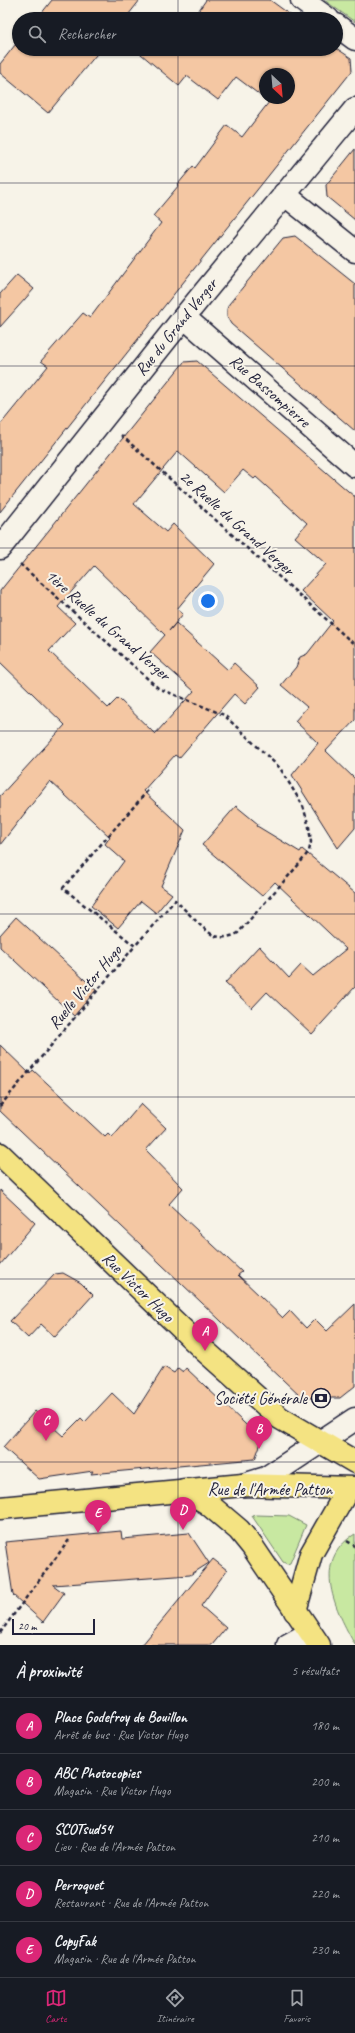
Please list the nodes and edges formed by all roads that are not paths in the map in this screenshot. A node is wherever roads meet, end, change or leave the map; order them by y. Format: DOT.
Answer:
graph roads {
  1 [pos="302,0"];
  2 [pos="318,12"];
  3 [pos="343,30"];
  4 [pos="355,38"];
  5 [pos="355,109"];
  6 [pos="284,194"];
  7 [pos="355,251"];
  8 [pos="184,317"];
  9 [pos="355,466"];
  10 [pos="0,548"];
  11 [pos="0,1154"];
  12 [pos="355,1419"];
  13 [pos="320,1442"];
  14 [pos="355,1462"];
  15 [pos="244,1485"];
  16 [pos="352,1488"];
  17 [pos="184,1490"];
  18 [pos="0,1508"];
  19 [pos="295,1611"];
  20 [pos="314,1639"];
  21 [pos="288,1645"];
  1 -- 2 [label="street"];
  3 -- 4 [label="street"];
  5 -- 6 [label="street, Rue du Grand Verger"];
  6 -- 7 [label="street"];
  6 -- 8 [label="street, Rue du Grand Verger"];
  8 -- 9 [label="street, Rue Bassompierre"];
  8 -- 10 [label="street, Rue du Grand Verger"];
  11 -- 13 [label="main road, Rue Victor Hugo"];
  12 -- 13 [label="street"];
  13 -- 14 [label="main road, Rue Victor Hugo"];
  13 -- 15 [label="street"];
  15 -- 16 [label="main road, Rue de l'Armée Patton"];
  15 -- 17 [label="main road, Rue de l'Armée Patton"];
  16 -- 19 [label="main road"];
  17 -- 18 [label="main road, Rue de l'Armée Patton"];
  17 -- 19 [label="main road, Rue de l'Armée Patton"];
  19 -- 20 [label="main road, Rue de l'Armée Patton"];
  20 -- 21 [label="street"];
}
